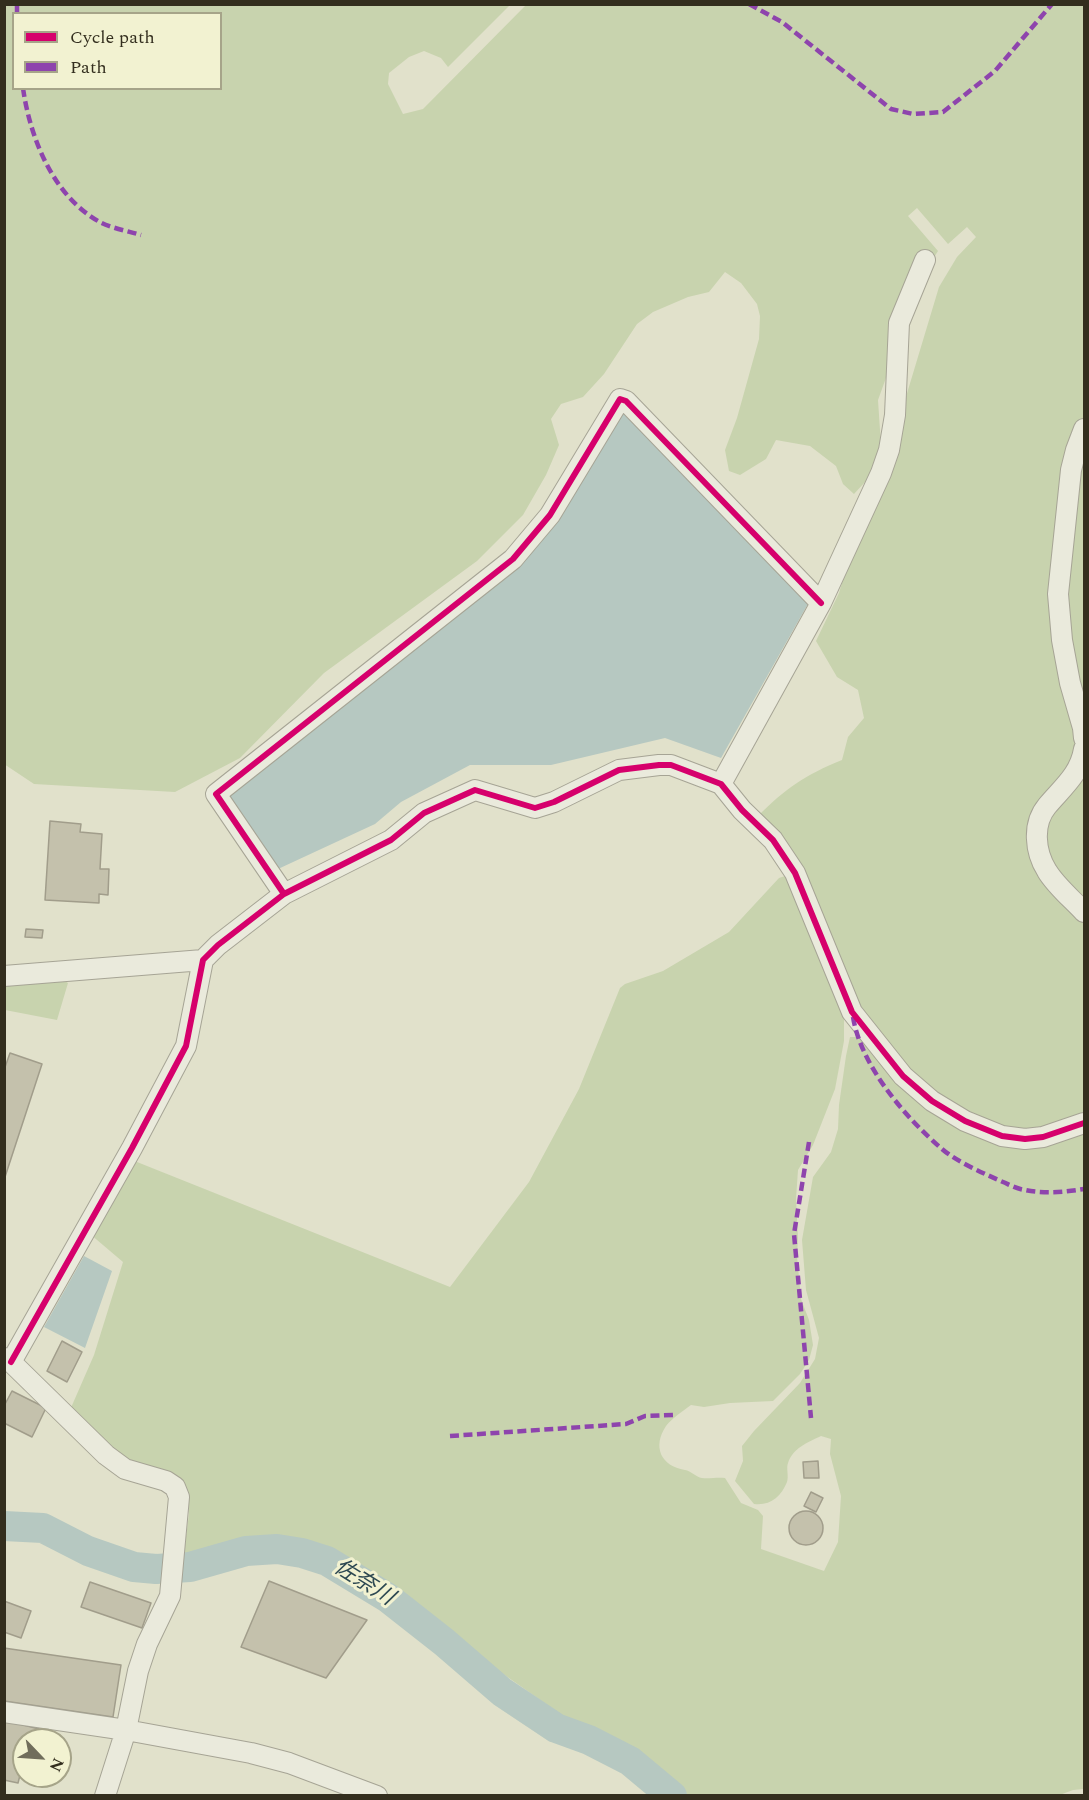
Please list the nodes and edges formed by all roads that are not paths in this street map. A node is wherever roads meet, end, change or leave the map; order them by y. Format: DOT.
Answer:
graph roads {
  1 [pos="925,260"];
  2 [pos="1084,429"];
  3 [pos="821,603"];
  4 [pos="1084,738"];
  5 [pos="1084,749"];
  6 [pos="722,784"];
  7 [pos="284,894"];
  8 [pos="1084,912"];
  9 [pos="203,960"];
  10 [pos="4,976"];
  11 [pos="1084,1123"];
  12 [pos="8,1360"];
  13 [pos="4,1712"];
  14 [pos="126,1730"];
  15 [pos="105,1796"];
  16 [pos="377,1796"];
  1 -- 3 [label="street"];
  2 -- 4 [label="street"];
  3 -- 6 [label="street"];
  3 -- 7 [label="street"];
  5 -- 8 [label="street"];
  6 -- 7 [label="street"];
  6 -- 11 [label="street"];
  7 -- 9 [label="street"];
  9 -- 10 [label="street"];
  9 -- 12 [label="street"];
  12 -- 14 [label="street"];
  13 -- 14 [label="street"];
  14 -- 15 [label="street"];
  14 -- 16 [label="street"];
}
